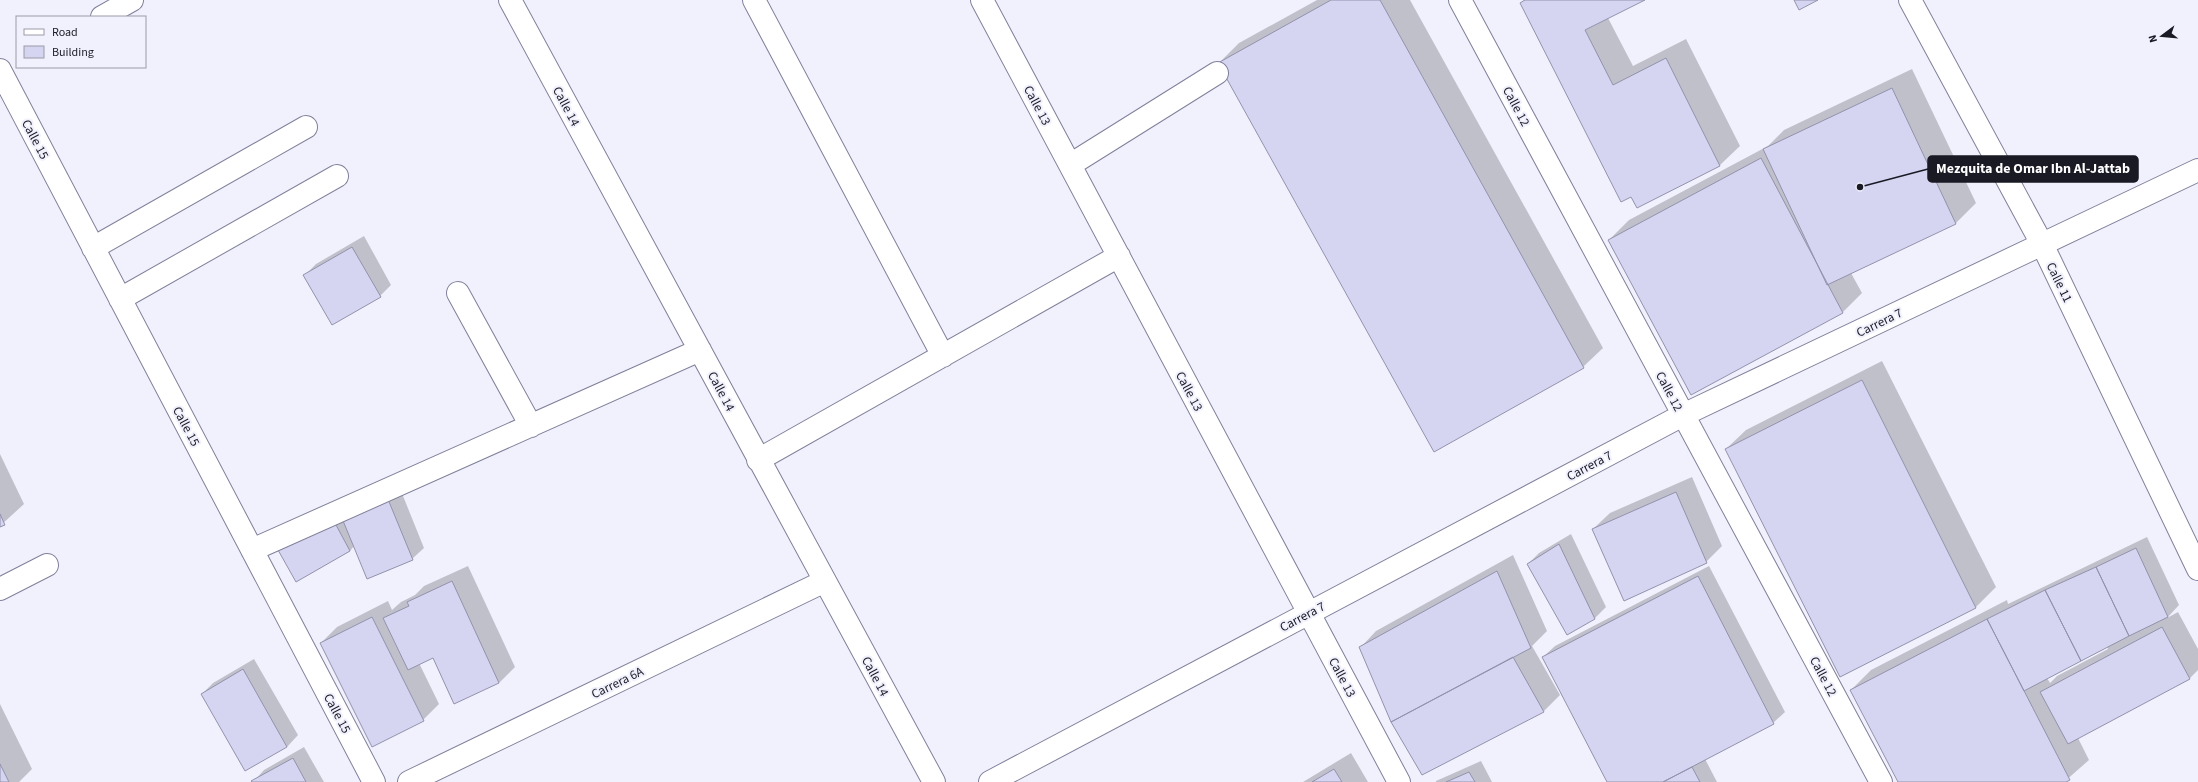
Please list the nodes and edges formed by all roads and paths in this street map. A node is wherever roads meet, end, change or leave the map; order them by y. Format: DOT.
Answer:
graph roads {
  1 [pos="132,0"];
  2 [pos="510,0"];
  3 [pos="754,0"];
  4 [pos="982,0"];
  5 [pos="1460,0"];
  6 [pos="1910,0"];
  7 [pos="104,16"];
  8 [pos="5,71"];
  9 [pos="1217,73"];
  10 [pos="306,128"];
  11 [pos="1070,165"];
  12 [pos="2198,170"];
  13 [pos="337,176"];
  14 [pos="2042,244"];
  15 [pos="93,248"];
  16 [pos="1119,256"];
  17 [pos="458,294"];
  18 [pos="120,299"];
  19 [pos="700,350"];
  20 [pos="943,356"];
  21 [pos="1683,415"];
  22 [pos="531,426"];
  23 [pos="758,460"];
  24 [pos="252,550"];
  25 [pos="47,565"];
  26 [pos="2198,569"];
  27 [pos="825,581"];
  28 [pos="0,589"];
  29 [pos="1308,613"];
  30 [pos="374,782"];
  31 [pos="409,782"];
  32 [pos="934,782"];
  33 [pos="990,782"];
  34 [pos="1399,782"];
  35 [pos="1881,782"];
  1 -- 7 [label="street"];
  2 -- 19 [label="street, Calle 14"];
  3 -- 20 [label="street"];
  4 -- 11 [label="street, Calle 13"];
  5 -- 21 [label="street, Calle 12"];
  6 -- 14 [label="street, Calle 11"];
  8 -- 15 [label="street, Calle 15"];
  9 -- 11 [label="street"];
  10 -- 15 [label="street"];
  11 -- 16 [label="street, Calle 13"];
  12 -- 14 [label="street, Carrera 7"];
  13 -- 18 [label="street"];
  14 -- 21 [label="street, Carrera 7"];
  14 -- 26 [label="street, Calle 11"];
  15 -- 18 [label="street, Calle 15"];
  16 -- 20 [label="street"];
  16 -- 29 [label="street, Calle 13"];
  17 -- 22 [label="street"];
  18 -- 24 [label="street, Calle 15"];
  19 -- 22 [label="street"];
  19 -- 23 [label="street, Calle 14"];
  20 -- 23 [label="street"];
  21 -- 29 [label="street, Carrera 7"];
  21 -- 35 [label="street, Calle 12"];
  22 -- 24 [label="street"];
  23 -- 27 [label="street, Calle 14"];
  24 -- 30 [label="street, Calle 15"];
  25 -- 28 [label="street"];
  27 -- 31 [label="street, Carrera 6A"];
  27 -- 32 [label="street, Calle 14"];
  29 -- 33 [label="street, Carrera 7"];
  29 -- 34 [label="street, Calle 13"];
}
